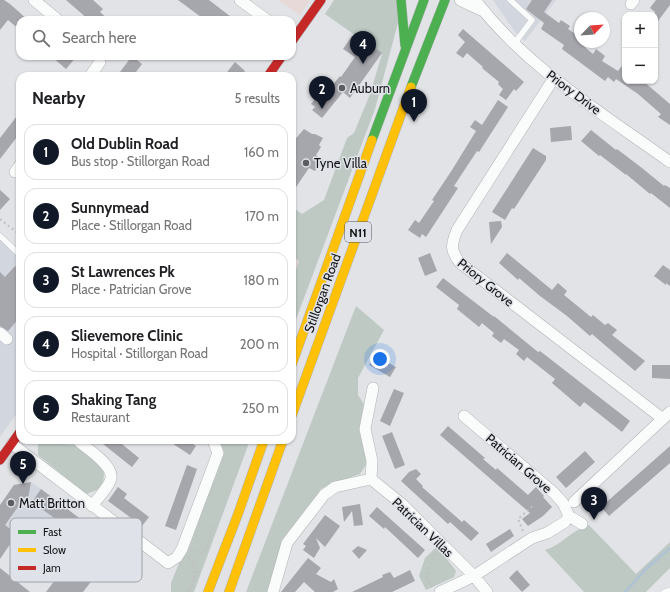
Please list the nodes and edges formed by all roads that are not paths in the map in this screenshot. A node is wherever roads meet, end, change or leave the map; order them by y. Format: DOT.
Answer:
graph roads {
  1 [pos="34,0"];
  2 [pos="240,0"];
  3 [pos="321,0"];
  4 [pos="401,0"];
  5 [pos="424,0"];
  6 [pos="444,0"];
  7 [pos="460,0"];
  8 [pos="475,0"];
  9 [pos="510,0"];
  10 [pos="485,12"];
  11 [pos="53,16"];
  12 [pos="262,16"];
  13 [pos="296,34"];
  14 [pos="514,45"];
  15 [pos="405,51"];
  16 [pos="100,60"];
  17 [pos="279,60"];
  18 [pos="93,72"];
  19 [pos="271,72"];
  20 [pos="554,78"];
  21 [pos="670,162"];
  22 [pos="0,236"];
  23 [pos="16,250"];
  24 [pos="296,353"];
  25 [pos="373,388"];
  26 [pos="296,404"];
  27 [pos="464,416"];
  28 [pos="666,416"];
  29 [pos="16,438"];
  30 [pos="12,444"];
  31 [pos="82,444"];
  32 [pos="215,444"];
  33 [pos="263,444"];
  34 [pos="282,444"];
  35 [pos="0,460"];
  36 [pos="371,479"];
  37 [pos="574,502"];
  38 [pos="92,506"];
  39 [pos="569,516"];
  40 [pos="108,518"];
  41 [pos="582,524"];
  42 [pos="142,544"];
  43 [pos="474,576"];
  44 [pos="670,590"];
  45 [pos="208,592"];
  46 [pos="229,592"];
  47 [pos="273,592"];
  48 [pos="440,592"];
  49 [pos="487,592"];
  50 [pos="664,592"];
  1 -- 11 [label="street"];
  2 -- 12 [label="street"];
  3 -- 13 [label="main road"];
  4 -- 15 [label="main road, N11"];
  5 -- 15 [label="main road, Stillorgan Road / N11"];
  6 -- 26 [label="main road, Stillorgan Road / N11"];
  7 -- 10 [label="street, Priory Drive"];
  8 -- 10 [label="street, Priory Drive"];
  9 -- 14 [label="lane"];
  10 -- 14 [label="street, Priory Drive"];
  14 -- 20 [label="street, Priory Drive"];
  15 -- 24 [label="main road, Stillorgan Road / N11"];
  16 -- 18 [label="street"];
  17 -- 19 [label="main road"];
  20 -- 21 [label="street, Priory Drive"];
  20 -- 28 [label="street, Priory Grove"];
  22 -- 23 [label="lane"];
  25 -- 36 [label="street"];
  27 -- 39 [label="street, Patrician Grove"];
  28 -- 37 [label="street"];
  29 -- 30 [label="main road"];
  30 -- 35 [label="main road"];
  30 -- 38 [label="street"];
  31 -- 38 [label="street"];
  32 -- 42 [label="street"];
  33 -- 45 [label="main road"];
  34 -- 46 [label="main road"];
  36 -- 43 [label="street, Patrician Villas"];
  36 -- 47 [label="street"];
  38 -- 40 [label="street"];
  39 -- 41 [label="street, Patrician Grove"];
  39 -- 43 [label="street"];
  43 -- 48 [label="street"];
  43 -- 49 [label="street, Patrician Villas"];
  44 -- 50 [label="lane"];
}
